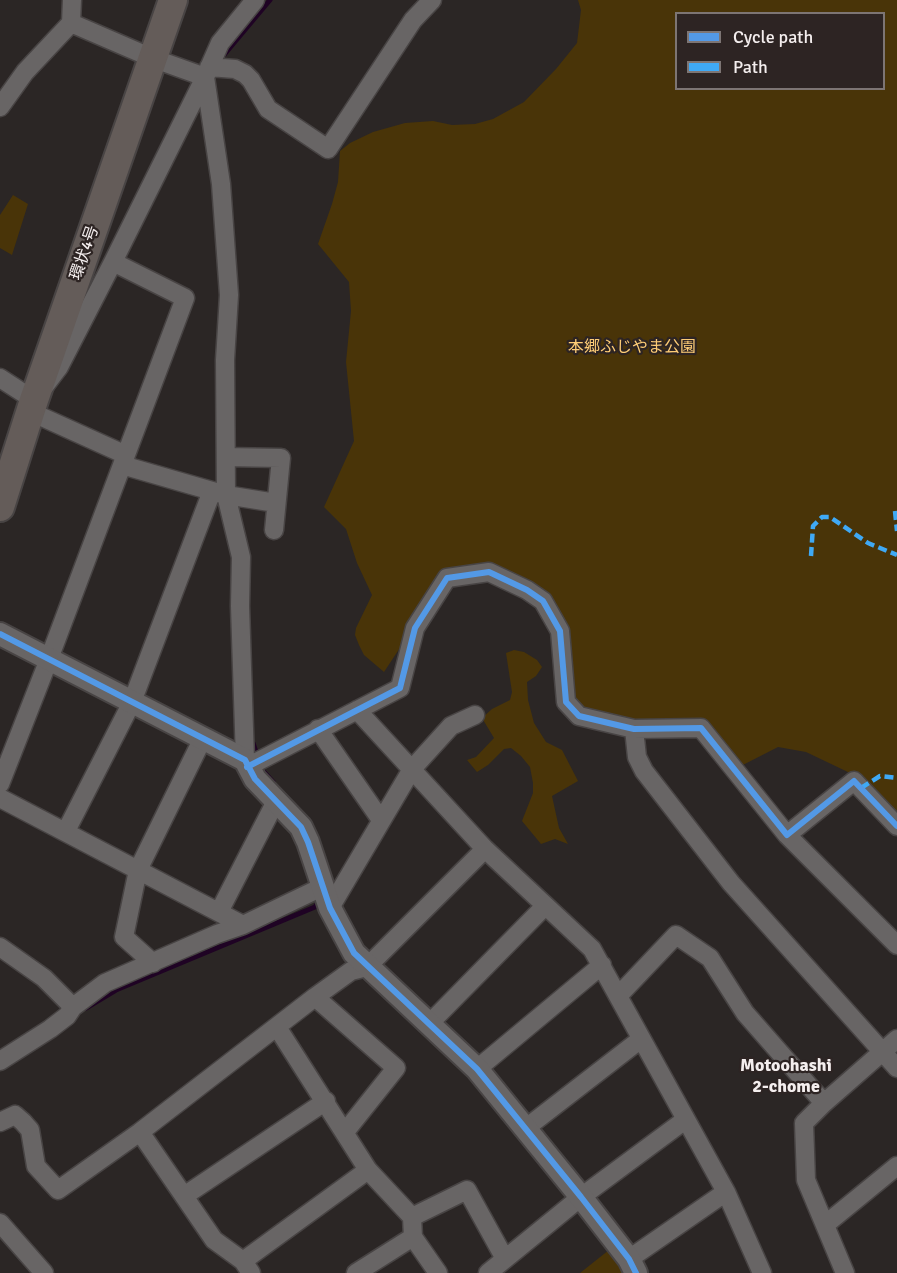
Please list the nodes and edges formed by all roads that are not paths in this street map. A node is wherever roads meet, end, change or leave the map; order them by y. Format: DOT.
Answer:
graph roads {
  1 [pos="72,0"];
  2 [pos="173,0"];
  3 [pos="255,0"];
  4 [pos="422,7"];
  5 [pos="70,22"];
  6 [pos="152,58"];
  7 [pos="209,71"];
  8 [pos="0,107"];
  9 [pos="114,262"];
  10 [pos="0,378"];
  11 [pos="33,406"];
  12 [pos="227,457"];
  13 [pos="124,460"];
  14 [pos="222,494"];
  15 [pos="276,503"];
  16 [pos="0,507"];
  17 [pos="274,530"];
  18 [pos="0,634"];
  19 [pos="49,659"];
  20 [pos="132,702"];
  21 [pos="357,710"];
  22 [pos="475,715"];
  23 [pos="318,729"];
  24 [pos="634,729"];
  25 [pos="203,738"];
  26 [pos="249,763"];
  27 [pos="412,770"];
  28 [pos="0,784"];
  29 [pos="0,798"];
  30 [pos="276,801"];
  31 [pos="381,819"];
  32 [pos="897,826"];
  33 [pos="66,831"];
  34 [pos="787,835"];
  35 [pos="485,849"];
  36 [pos="138,870"];
  37 [pos="325,896"];
  38 [pos="545,906"];
  39 [pos="219,912"];
  40 [pos="243,925"];
  41 [pos="897,945"];
  42 [pos="0,947"];
  43 [pos="153,963"];
  44 [pos="602,965"];
  45 [pos="367,967"];
  46 [pos="619,995"];
  47 [pos="315,997"];
  48 [pos="74,1007"];
  49 [pos="429,1024"];
  50 [pos="277,1027"];
  51 [pos="641,1039"];
  52 [pos="897,1039"];
  53 [pos="883,1052"];
  54 [pos="0,1061"];
  55 [pos="897,1068"];
  56 [pos="477,1070"];
  57 [pos="326,1101"];
  58 [pos="824,1103"];
  59 [pos="685,1120"];
  60 [pos="0,1122"];
  61 [pos="526,1128"];
  62 [pos="140,1132"];
  63 [pos="345,1132"];
  64 [pos="897,1166"];
  65 [pos="368,1170"];
  66 [pos="726,1192"];
  67 [pos="184,1196"];
  68 [pos="581,1197"];
  69 [pos="412,1217"];
  70 [pos="0,1223"];
  71 [pos="826,1224"];
  72 [pos="413,1237"];
  73 [pos="505,1259"];
  74 [pos="632,1266"];
  75 [pos="247,1267"];
  76 [pos="40,1271"];
  77 [pos="356,1273"];
  78 [pos="438,1273"];
  79 [pos="488,1273"];
  80 [pos="762,1273"];
  81 [pos="845,1273"];
  1 -- 5 [label="street"];
  2 -- 6 [label="main road, 環状4号"];
  3 -- 7 [label="street"];
  4 -- 7 [label="street"];
  5 -- 6 [label="street"];
  5 -- 8 [label="street"];
  6 -- 7 [label="street"];
  6 -- 11 [label="main road, 環状4号"];
  7 -- 9 [label="street"];
  7 -- 12 [label="street"];
  9 -- 11 [label="street"];
  9 -- 13 [label="street"];
  10 -- 11 [label="street"];
  11 -- 13 [label="street"];
  11 -- 16 [label="main road, 環状4号"];
  12 -- 14 [label="street"];
  12 -- 15 [label="street"];
  13 -- 14 [label="street"];
  13 -- 19 [label="street"];
  14 -- 15 [label="street"];
  14 -- 20 [label="street"];
  14 -- 26 [label="street"];
  15 -- 17 [label="street"];
  18 -- 19 [label="street"];
  19 -- 20 [label="street"];
  19 -- 28 [label="street"];
  20 -- 25 [label="street"];
  20 -- 33 [label="street"];
  21 -- 23 [label="street"];
  21 -- 24 [label="street"];
  21 -- 27 [label="street"];
  22 -- 27 [label="street"];
  23 -- 26 [label="street"];
  23 -- 31 [label="street"];
  24 -- 34 [label="street"];
  24 -- 53 [label="street"];
  25 -- 26 [label="street"];
  25 -- 36 [label="street"];
  26 -- 30 [label="street"];
  27 -- 31 [label="street"];
  27 -- 35 [label="street"];
  29 -- 33 [label="street"];
  30 -- 37 [label="street"];
  30 -- 39 [label="street"];
  31 -- 37 [label="street"];
  32 -- 34 [label="street"];
  33 -- 36 [label="street"];
  34 -- 41 [label="street"];
  35 -- 38 [label="street"];
  35 -- 45 [label="street"];
  36 -- 39 [label="street"];
  36 -- 43 [label="street"];
  37 -- 40 [label="street"];
  37 -- 45 [label="street"];
  38 -- 44 [label="street"];
  38 -- 49 [label="street"];
  39 -- 40 [label="street"];
  40 -- 43 [label="street"];
  42 -- 48 [label="street"];
  43 -- 48 [label="street"];
  44 -- 46 [label="street"];
  44 -- 56 [label="street"];
  45 -- 47 [label="street"];
  45 -- 49 [label="street"];
  46 -- 51 [label="street"];
  46 -- 58 [label="street"];
  47 -- 50 [label="street"];
  47 -- 63 [label="street"];
  48 -- 54 [label="street"];
  49 -- 56 [label="street"];
  50 -- 57 [label="street"];
  50 -- 62 [label="street"];
  51 -- 59 [label="street"];
  51 -- 61 [label="street"];
  52 -- 53 [label="street"];
  53 -- 55 [label="street"];
  53 -- 58 [label="street"];
  56 -- 61 [label="street"];
  57 -- 63 [label="street"];
  57 -- 67 [label="street"];
  58 -- 71 [label="street"];
  59 -- 66 [label="street"];
  59 -- 68 [label="street"];
  60 -- 62 [label="street"];
  61 -- 68 [label="street"];
  62 -- 67 [label="street"];
  63 -- 65 [label="street"];
  64 -- 71 [label="street"];
  65 -- 69 [label="street"];
  65 -- 75 [label="street"];
  66 -- 74 [label="street"];
  66 -- 80 [label="street"];
  67 -- 75 [label="street"];
  68 -- 73 [label="street"];
  68 -- 74 [label="street"];
  69 -- 72 [label="street"];
  69 -- 73 [label="street"];
  70 -- 76 [label="street"];
  71 -- 81 [label="street"];
  72 -- 77 [label="street"];
  72 -- 78 [label="street"];
  73 -- 79 [label="street"];
}
